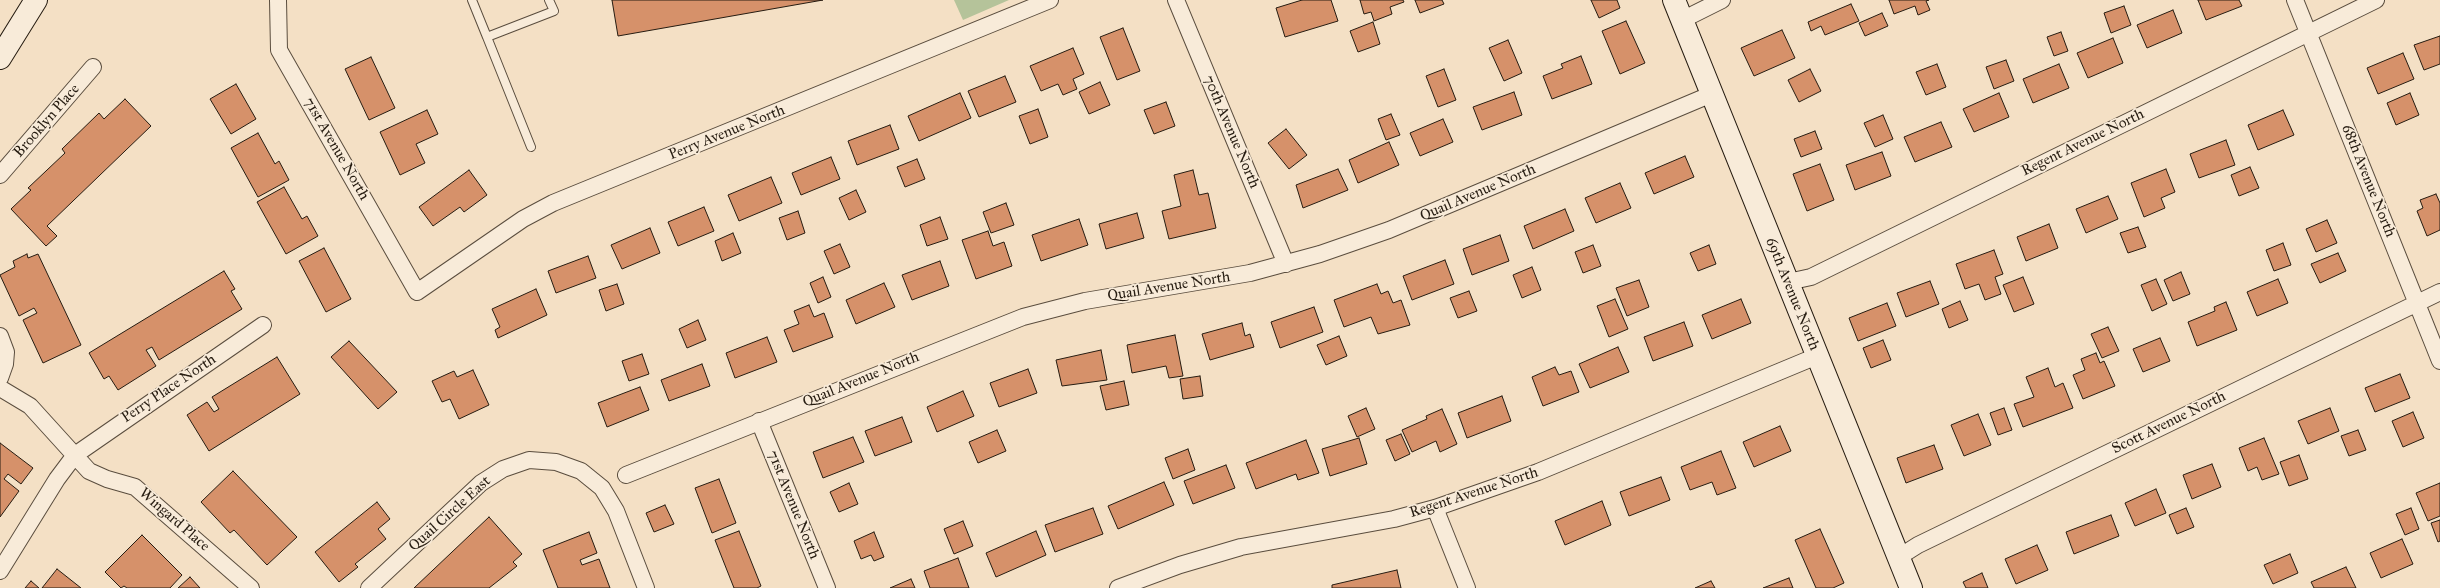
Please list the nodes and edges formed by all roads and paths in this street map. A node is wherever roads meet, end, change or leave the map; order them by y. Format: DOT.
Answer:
graph roads {
  1 [pos="36,0"];
  2 [pos="278,0"];
  3 [pos="472,0"];
  4 [pos="549,0"];
  5 [pos="1050,0"];
  6 [pos="1176,0"];
  7 [pos="1722,0"];
  8 [pos="2295,0"];
  9 [pos="2376,0"];
  10 [pos="1678,10"];
  11 [pos="2308,32"];
  12 [pos="487,37"];
  13 [pos="0,58"];
  14 [pos="93,67"];
  15 [pos="1712,94"];
  16 [pos="531,147"];
  17 [pos="0,175"];
  18 [pos="1286,264"];
  19 [pos="1788,282"];
  20 [pos="417,292"];
  21 [pos="2440,292"];
  22 [pos="2417,303"];
  23 [pos="263,325"];
  24 [pos="0,336"];
  25 [pos="1817,356"];
  26 [pos="2440,361"];
  27 [pos="0,378"];
  28 [pos="0,388"];
  29 [pos="759,421"];
  30 [pos="75,455"];
  31 [pos="626,475"];
  32 [pos="1435,508"];
  33 [pos="1899,557"];
  34 [pos="0,571"];
  35 [pos="251,588"];
  36 [pos="369,588"];
  37 [pos="646,588"];
  38 [pos="827,588"];
  39 [pos="1118,588"];
  40 [pos="1467,588"];
  41 [pos="1911,588"];
  1 -- 13 [label="street"];
  2 -- 20 [label="street, 71st Avenue North"];
  3 -- 12 [label="lane"];
  4 -- 12 [label="lane"];
  5 -- 20 [label="street, Perry Avenue North"];
  6 -- 18 [label="street, 70th Avenue North"];
  7 -- 10 [label="street"];
  8 -- 11 [label="street, 68th Avenue North"];
  9 -- 11 [label="street, Regent Avenue North"];
  10 -- 15 [label="street, 69th Avenue North"];
  11 -- 19 [label="street, Regent Avenue North"];
  11 -- 22 [label="street, 68th Avenue North"];
  12 -- 16 [label="lane"];
  14 -- 17 [label="street, Brooklyn Place"];
  15 -- 18 [label="street, Quail Avenue North"];
  15 -- 19 [label="street, 69th Avenue North"];
  18 -- 29 [label="street, Quail Avenue North"];
  19 -- 25 [label="street, 69th Avenue North"];
  21 -- 22 [label="street, Scott Avenue North"];
  22 -- 26 [label="street, 68th Avenue North"];
  22 -- 33 [label="street, Scott Avenue North"];
  23 -- 30 [label="street, Perry Place North"];
  24 -- 27 [label="street"];
  25 -- 32 [label="street, Regent Avenue North"];
  25 -- 33 [label="street, 69th Avenue North"];
  28 -- 30 [label="street, Wingard Place"];
  29 -- 31 [label="street, Quail Avenue North"];
  29 -- 38 [label="street, 71st Avenue North"];
  30 -- 34 [label="street, Perry Place North"];
  30 -- 35 [label="street, Wingard Place"];
  32 -- 39 [label="street, Regent Avenue North"];
  32 -- 40 [label="street"];
  33 -- 41 [label="street, 69th Avenue North"];
  36 -- 37 [label="street, Quail Circle East"];
}
